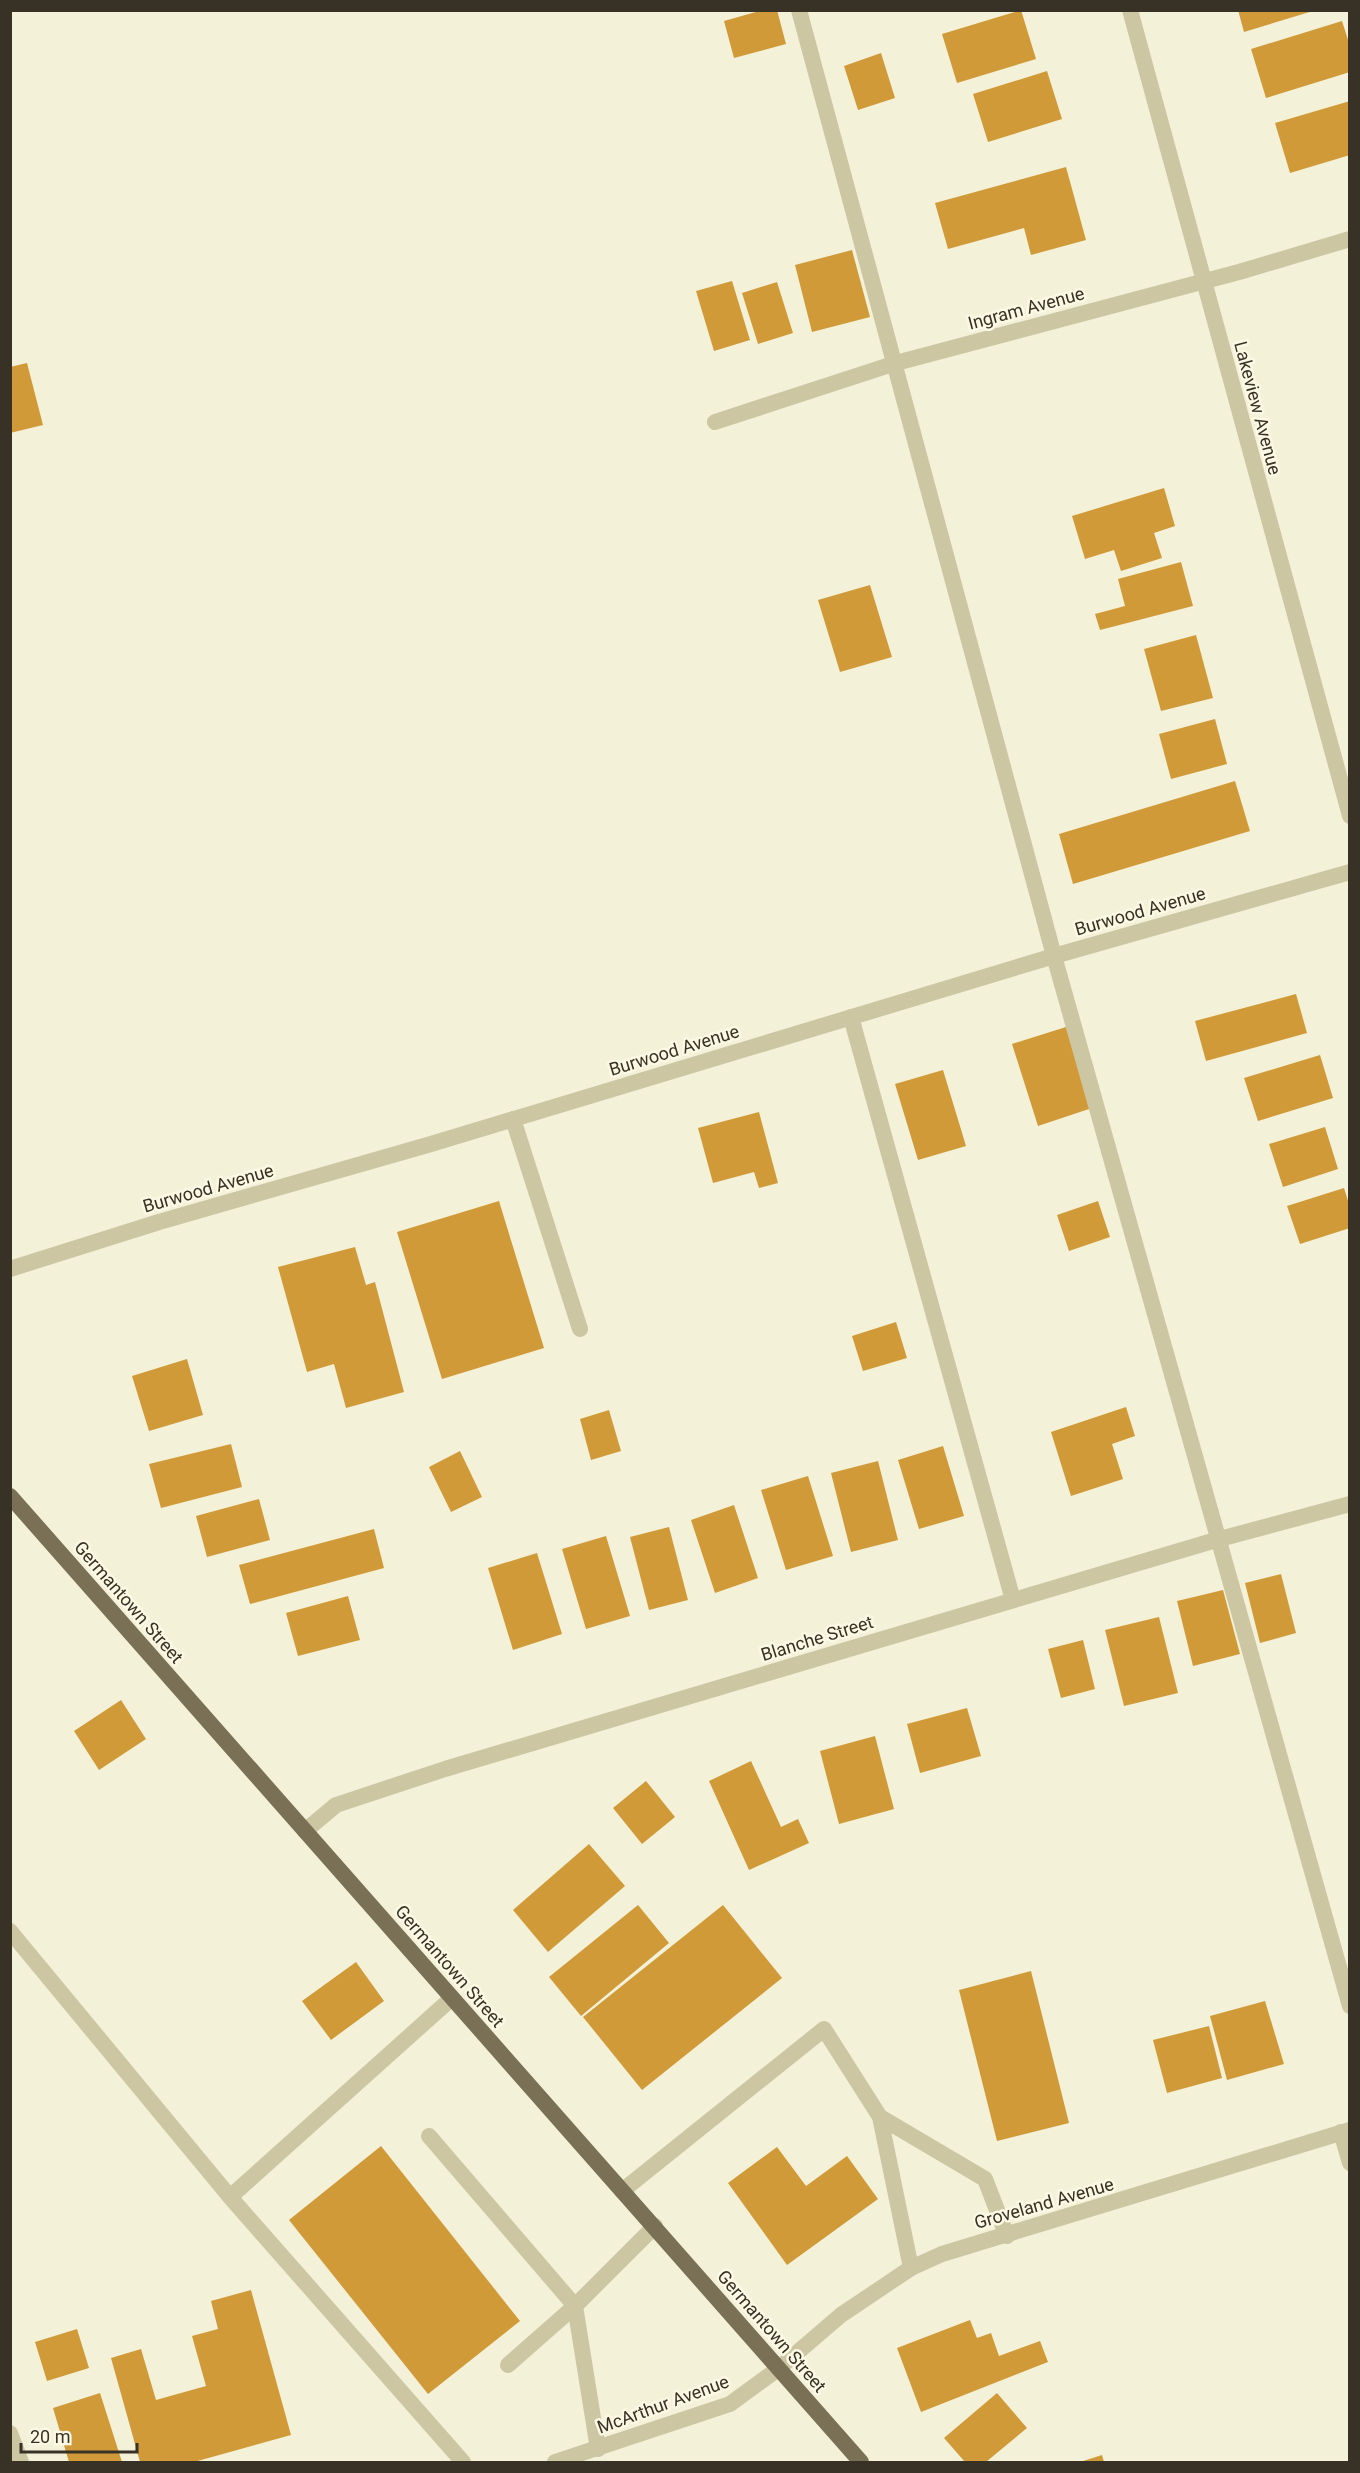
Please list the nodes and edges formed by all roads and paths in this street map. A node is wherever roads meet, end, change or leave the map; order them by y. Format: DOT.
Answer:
graph roads {
  1 [pos="799,10"];
  2 [pos="1130,10"];
  3 [pos="1350,239"];
  4 [pos="1203,281"];
  5 [pos="896,363"];
  6 [pos="716,422"];
  7 [pos="1350,816"];
  8 [pos="1350,872"];
  9 [pos="1054,956"];
  10 [pos="851,1017"];
  11 [pos="513,1119"];
  12 [pos="10,1269"];
  13 [pos="580,1329"];
  14 [pos="10,1497"];
  15 [pos="1350,1503"];
  16 [pos="1216,1540"];
  17 [pos="1013,1600"];
  18 [pos="305,1831"];
  19 [pos="10,1931"];
  20 [pos="452,1998"];
  21 [pos="1350,2006"];
  22 [pos="880,2117"];
  23 [pos="1345,2131"];
  24 [pos="429,2136"];
  25 [pos="1350,2163"];
  26 [pos="622,2191"];
  27 [pos="230,2198"];
  28 [pos="655,2226"];
  29 [pos="1007,2236"];
  30 [pos="911,2268"];
  31 [pos="574,2306"];
  32 [pos="508,2365"];
  33 [pos="778,2369"];
  34 [pos="10,2433"];
  35 [pos="597,2449"];
  36 [pos="21,2463"];
  37 [pos="463,2463"];
  38 [pos="555,2463"];
  39 [pos="861,2463"];
  1 -- 5 [label="street"];
  2 -- 4 [label="street, Lakeview Avenue"];
  3 -- 4 [label="street, Ingram Avenue"];
  4 -- 5 [label="street, Ingram Avenue"];
  4 -- 7 [label="street, Lakeview Avenue"];
  5 -- 6 [label="street, Ingram Avenue"];
  5 -- 9 [label="street"];
  8 -- 9 [label="street, Burwood Avenue"];
  9 -- 10 [label="street, Burwood Avenue"];
  9 -- 16 [label="street"];
  10 -- 11 [label="street, Burwood Avenue"];
  10 -- 17 [label="street"];
  11 -- 12 [label="street, Burwood Avenue"];
  11 -- 13 [label="street"];
  14 -- 18 [label="main road, Germantown Street"];
  15 -- 16 [label="street, Blanche Street"];
  16 -- 17 [label="street, Blanche Street"];
  16 -- 21 [label="street"];
  17 -- 18 [label="street, Blanche Street"];
  18 -- 20 [label="main road, Germantown Street"];
  19 -- 27 [label="street"];
  20 -- 26 [label="main road, Germantown Street"];
  20 -- 27 [label="street"];
  22 -- 26 [label="street"];
  22 -- 29 [label="street"];
  22 -- 30 [label="street"];
  23 -- 25 [label="street"];
  23 -- 29 [label="street, Groveland Avenue"];
  24 -- 31 [label="street"];
  26 -- 28 [label="main road, Germantown Street"];
  27 -- 37 [label="street"];
  28 -- 31 [label="street"];
  28 -- 33 [label="main road, Germantown Street"];
  29 -- 30 [label="street, Groveland Avenue"];
  30 -- 33 [label="street, Groveland Avenue"];
  31 -- 32 [label="street"];
  31 -- 35 [label="street"];
  33 -- 35 [label="street, McArthur Avenue"];
  33 -- 39 [label="main road, Germantown Street"];
  34 -- 36 [label="street"];
  35 -- 38 [label="street, McArthur Avenue"];
}
